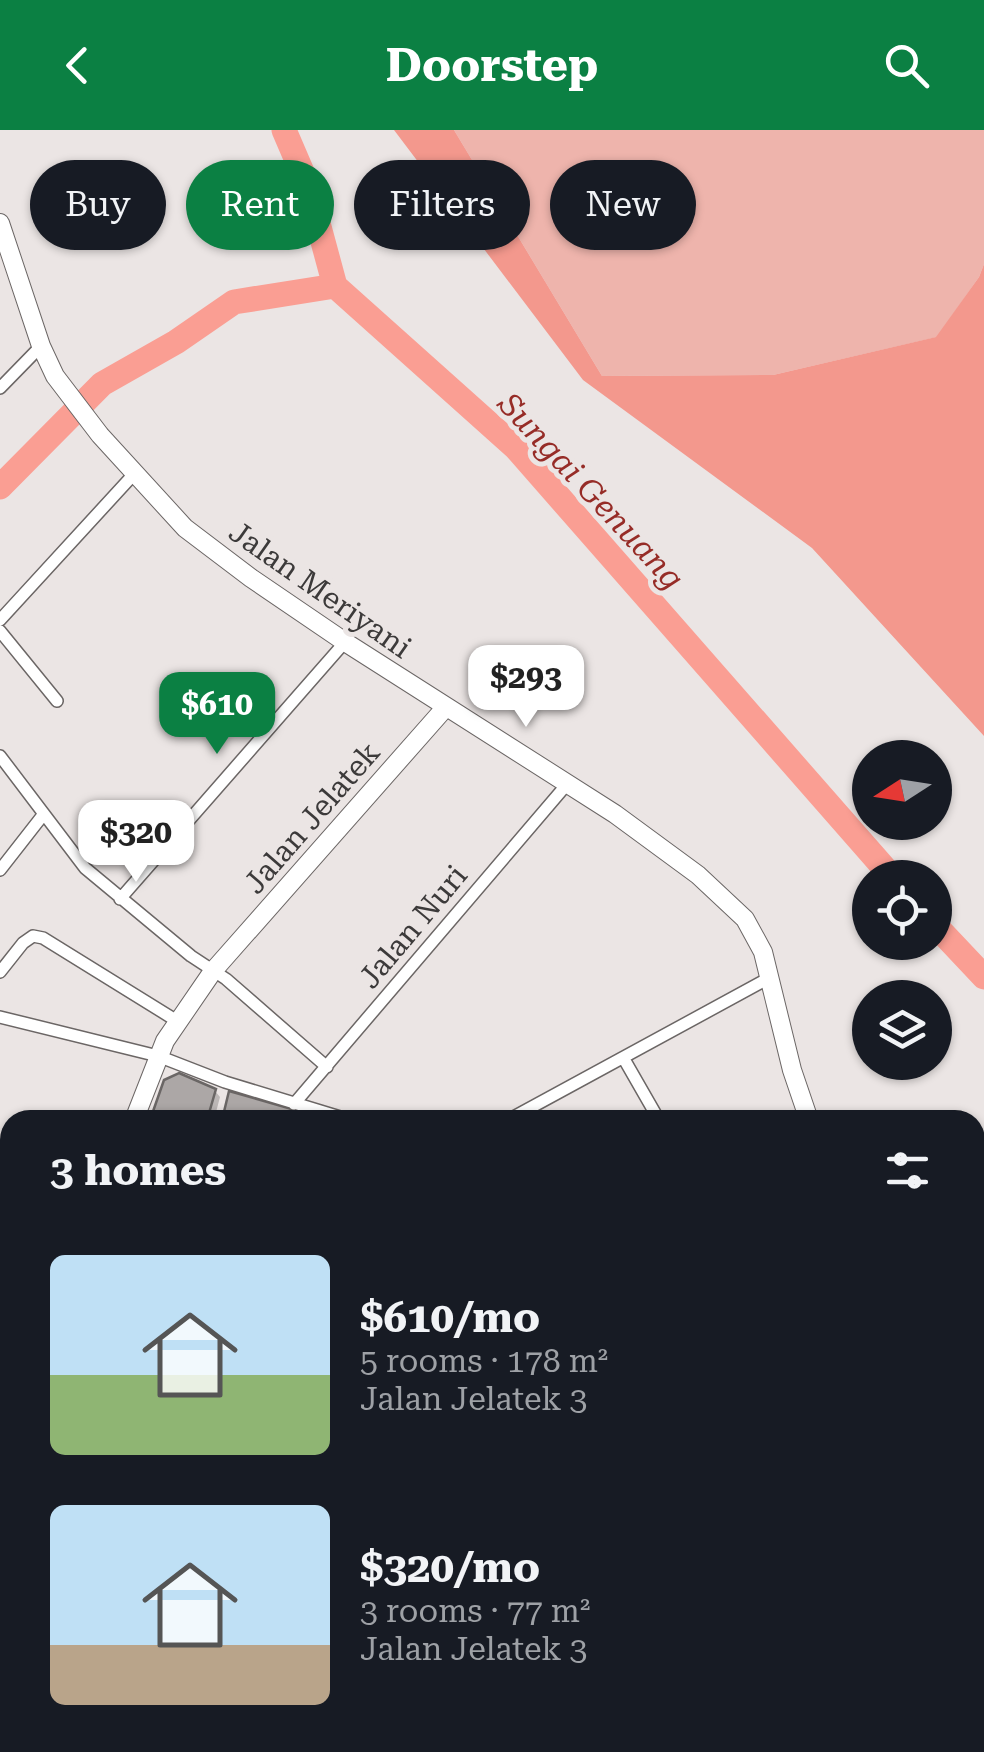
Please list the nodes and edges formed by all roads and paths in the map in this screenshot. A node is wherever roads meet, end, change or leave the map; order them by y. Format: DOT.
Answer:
graph roads {
  1 [pos="0,224"];
  2 [pos="41,346"];
  3 [pos="0,388"];
  4 [pos="134,474"];
  5 [pos="0,620"];
  6 [pos="0,631"];
  7 [pos="345,642"];
  8 [pos="58,701"];
  9 [pos="444,708"];
  10 [pos="1,760"];
  11 [pos="568,782"];
  12 [pos="43,815"];
  13 [pos="0,870"];
  14 [pos="120,899"];
  15 [pos="213,971"];
  16 [pos="0,972"];
  17 [pos="770,976"];
  18 [pos="0,1017"];
  19 [pos="177,1021"];
  20 [pos="158,1056"];
  21 [pos="624,1059"];
  22 [pos="327,1066"];
  23 [pos="294,1104"];
  24 [pos="138,1110"];
  25 [pos="315,1110"];
  26 [pos="527,1110"];
  27 [pos="653,1110"];
  28 [pos="806,1110"];
  1 -- 2 [label="street, Jalan Meriyani"];
  2 -- 3 [label="street"];
  2 -- 4 [label="street, Jalan Meriyani"];
  4 -- 5 [label="street"];
  4 -- 7 [label="street, Jalan Meriyani"];
  6 -- 8 [label="street"];
  7 -- 9 [label="street, Jalan Meriyani"];
  7 -- 14 [label="street"];
  9 -- 11 [label="street, Jalan Meriyani"];
  9 -- 15 [label="street, Jalan Jelatek"];
  10 -- 12 [label="street"];
  11 -- 17 [label="street, Jalan Meriyani"];
  11 -- 22 [label="street, Jalan Nuri"];
  12 -- 13 [label="street"];
  12 -- 14 [label="street"];
  14 -- 15 [label="street"];
  15 -- 19 [label="street, Jalan Jelatek"];
  15 -- 22 [label="street"];
  16 -- 19 [label="street"];
  17 -- 21 [label="street"];
  17 -- 28 [label="street, Jalan Meriyani"];
  18 -- 20 [label="street"];
  19 -- 20 [label="street, Jalan Jelatek"];
  20 -- 23 [label="street"];
  20 -- 24 [label="street, Jalan Jelatek"];
  21 -- 26 [label="street"];
  21 -- 27 [label="street"];
  22 -- 23 [label="street, Jalan Nuri"];
  23 -- 25 [label="street"];
}
